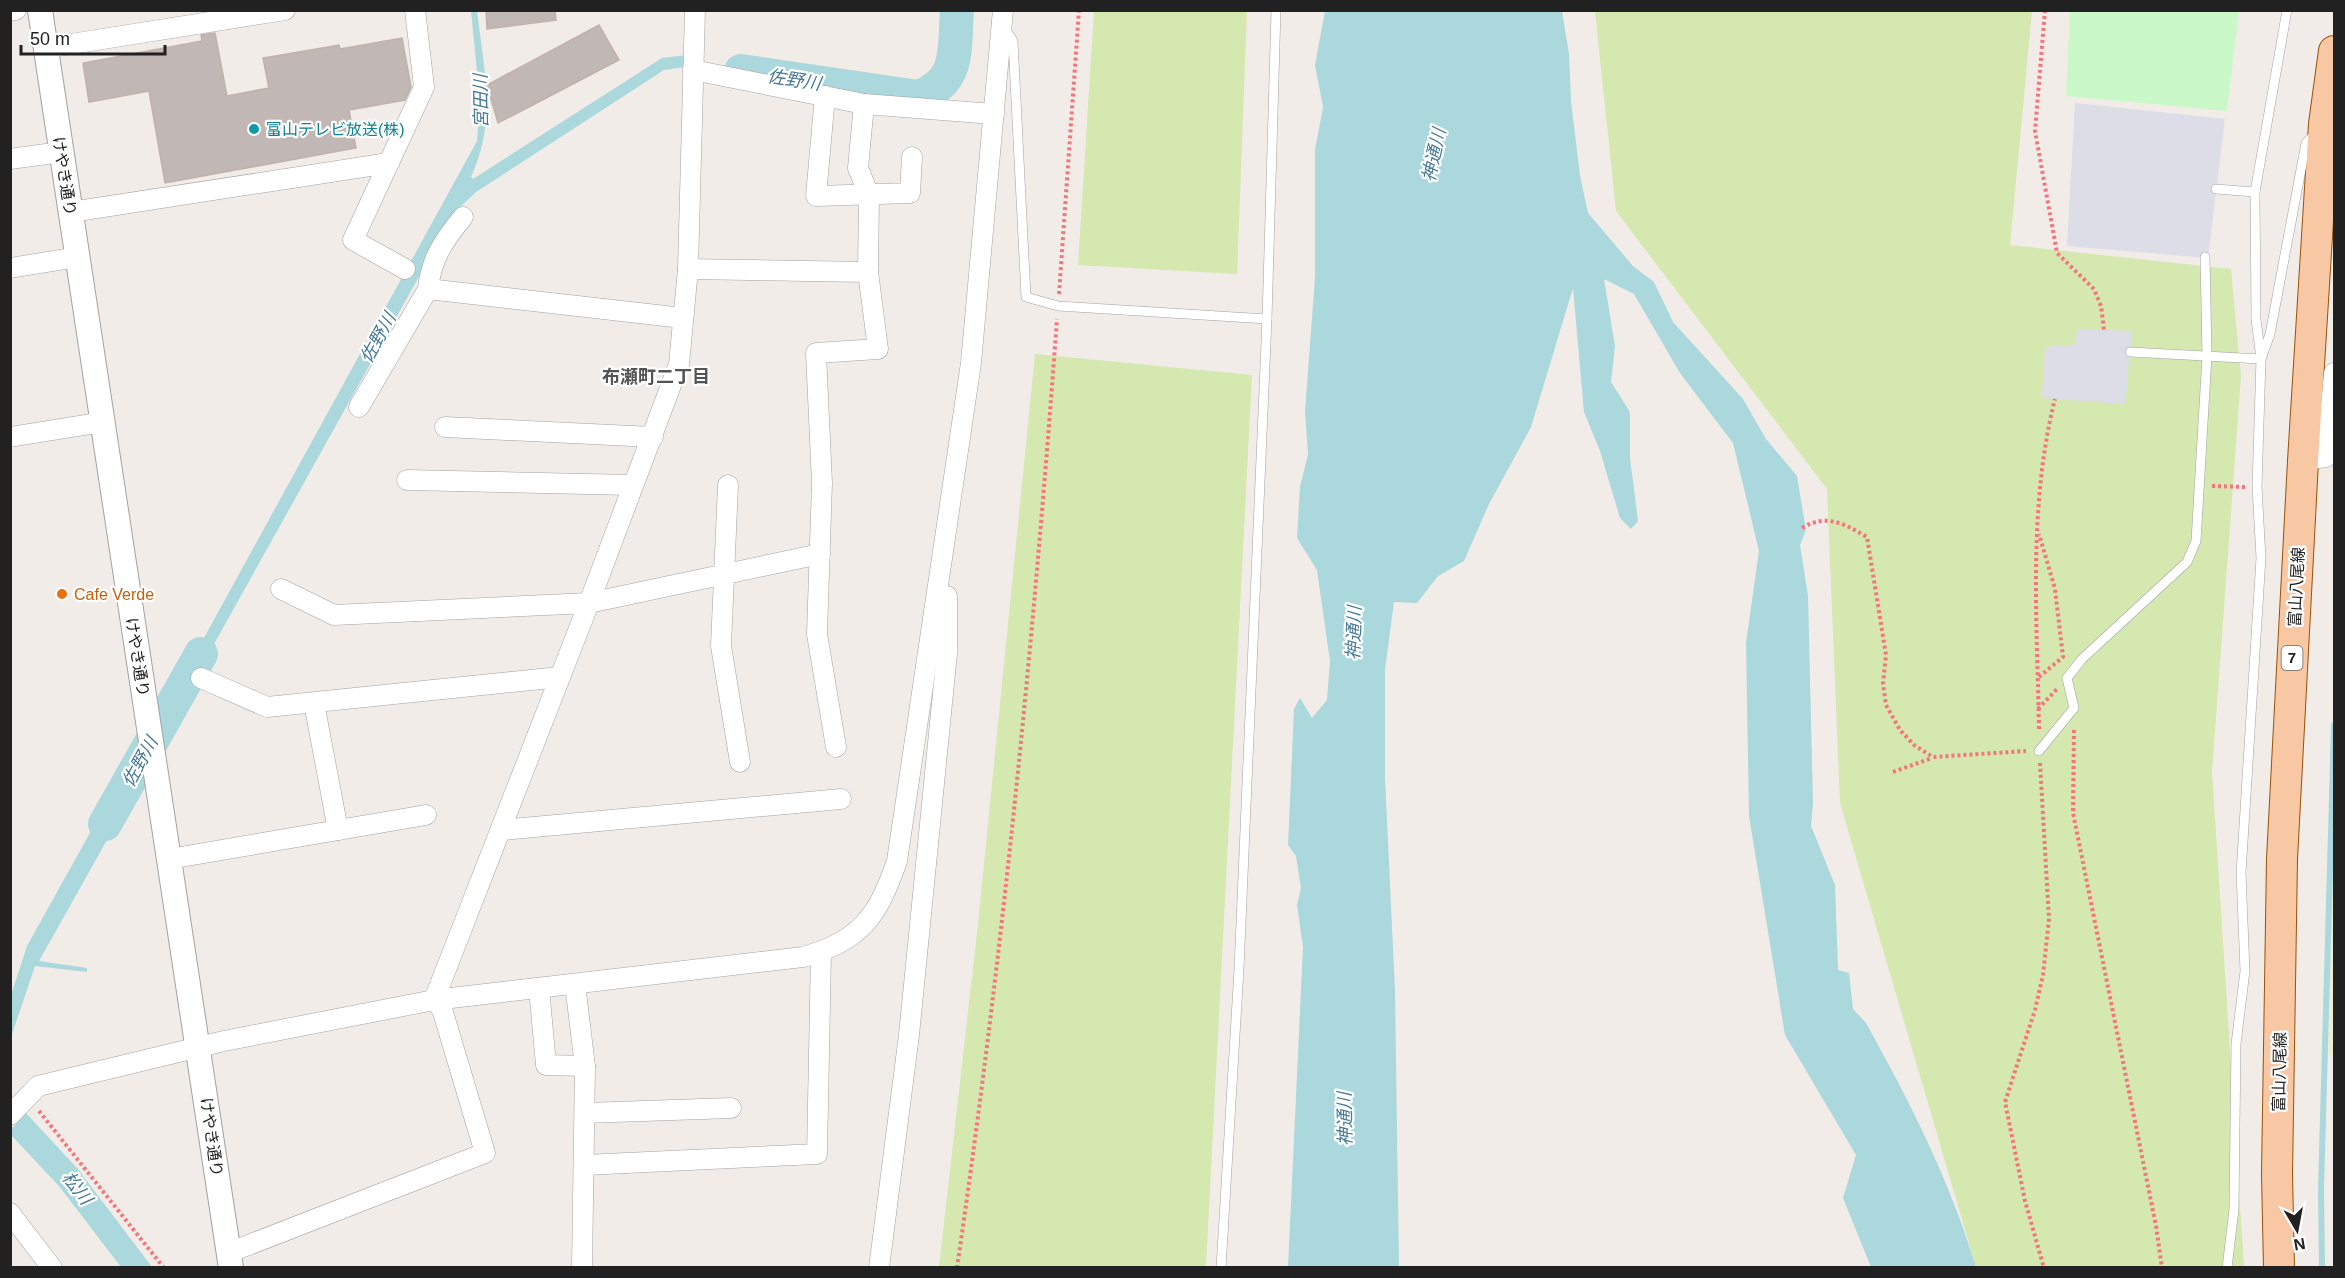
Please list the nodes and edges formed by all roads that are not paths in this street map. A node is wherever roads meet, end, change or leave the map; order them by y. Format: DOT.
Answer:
graph roads {
  1 [pos="16,10"];
  2 [pos="40,10"];
  3 [pos="285,10"];
  4 [pos="415,10"];
  5 [pos="694,10"];
  6 [pos="1276,10"];
  7 [pos="2287,10"];
  8 [pos="10,11"];
  9 [pos="1002,17"];
  10 [pos="46,48"];
  11 [pos="2334,51"];
  12 [pos="693,70"];
  13 [pos="825,96"];
  14 [pos="864,104"];
  15 [pos="994,114"];
  16 [pos="2324,124"];
  17 [pos="62,152"];
  18 [pos="912,157"];
  19 [pos="10,159"];
  20 [pos="389,162"];
  21 [pos="2216,189"];
  22 [pos="2255,192"];
  23 [pos="869,195"];
  24 [pos="71,212"];
  25 [pos="463,217"];
  26 [pos="78,257"];
  27 [pos="2205,257"];
  28 [pos="10,268"];
  29 [pos="405,269"];
  30 [pos="688,269"];
  31 [pos="868,272"];
  32 [pos="428,289"];
  33 [pos="683,318"];
  34 [pos="1267,319"];
  35 [pos="2130,352"];
  36 [pos="2207,356"];
  37 [pos="2261,359"];
  38 [pos="2334,373"];
  39 [pos="358,407"];
  40 [pos="103,422"];
  41 [pos="445,427"];
  42 [pos="10,437"];
  43 [pos="653,437"];
  44 [pos="2302,461"];
  45 [pos="407,480"];
  46 [pos="632,485"];
  47 [pos="728,485"];
  48 [pos="947,532"];
  49 [pos="820,554"];
  50 [pos="724,574"];
  51 [pos="281,589"];
  52 [pos="589,603"];
  53 [pos="560,677"];
  54 [pos="201,678"];
  55 [pos="314,703"];
  56 [pos="836,747"];
  57 [pos="2039,751"];
  58 [pos="740,762"];
  59 [pos="841,799"];
  60 [pos="426,815"];
  61 [pos="338,830"];
  62 [pos="501,830"];
  63 [pos="169,859"];
  64 [pos="821,952"];
  65 [pos="575,984"];
  66 [pos="538,988"];
  67 [pos="434,1000"];
  68 [pos="198,1047"];
  69 [pos="585,1066"];
  70 [pos="731,1108"];
  71 [pos="585,1113"];
  72 [pos="10,1115"];
  73 [pos="584,1165"];
  74 [pos="10,1213"];
  75 [pos="884,1242"];
  76 [pos="230,1260"];
  77 [pos="52,1268"];
  78 [pos="582,1268"];
  79 [pos="879,1268"];
  80 [pos="883,1268"];
  81 [pos="1221,1268"];
  82 [pos="2227,1268"];
  83 [pos="2279,1268"];
  1 -- 8 [label="street"];
  2 -- 10 [label="street, けやき通り"];
  3 -- 10 [label="street"];
  4 -- 20 [label="street"];
  5 -- 12 [label="street"];
  6 -- 34 [label="lane"];
  7 -- 22 [label="lane"];
  9 -- 15 [label="street"];
  9 -- 34 [label="lane"];
  10 -- 17 [label="street, けやき通り"];
  11 -- 16 [label="main road, 富山八尾線 / 7"];
  12 -- 13 [label="street"];
  12 -- 30 [label="street"];
  13 -- 14 [label="street"];
  13 -- 23 [label="street"];
  14 -- 15 [label="street"];
  14 -- 23 [label="street"];
  15 -- 48 [label="street"];
  16 -- 37 [label="lane"];
  16 -- 44 [label="main road, 富山八尾線 / 7"];
  17 -- 19 [label="street"];
  17 -- 24 [label="street, けやき通り"];
  18 -- 23 [label="street"];
  20 -- 24 [label="street"];
  20 -- 29 [label="street"];
  21 -- 22 [label="lane"];
  22 -- 37 [label="lane"];
  23 -- 31 [label="street"];
  24 -- 26 [label="street, けやき通り"];
  25 -- 32 [label="street"];
  26 -- 28 [label="street"];
  26 -- 40 [label="street, けやき通り"];
  27 -- 36 [label="lane"];
  30 -- 31 [label="street"];
  30 -- 33 [label="street"];
  31 -- 49 [label="street"];
  32 -- 33 [label="street"];
  32 -- 39 [label="street"];
  33 -- 43 [label="street"];
  34 -- 81 [label="lane"];
  35 -- 36 [label="lane"];
  36 -- 37 [label="lane"];
  36 -- 57 [label="lane"];
  37 -- 82 [label="lane"];
  38 -- 44 [label="street"];
  40 -- 42 [label="street"];
  40 -- 63 [label="street, けやき通り"];
  41 -- 43 [label="street"];
  43 -- 46 [label="street"];
  44 -- 83 [label="main road, 富山八尾線 / 7"];
  45 -- 46 [label="street"];
  46 -- 52 [label="street"];
  47 -- 50 [label="street"];
  48 -- 64 [label="street"];
  48 -- 75 [label="street"];
  49 -- 50 [label="street"];
  49 -- 56 [label="street"];
  50 -- 52 [label="street"];
  50 -- 58 [label="street"];
  51 -- 52 [label="street"];
  52 -- 53 [label="street"];
  53 -- 55 [label="street"];
  53 -- 62 [label="street"];
  54 -- 55 [label="street"];
  55 -- 61 [label="street"];
  59 -- 62 [label="street"];
  60 -- 61 [label="street"];
  61 -- 63 [label="street"];
  62 -- 67 [label="street"];
  63 -- 68 [label="street, けやき通り"];
  64 -- 65 [label="street"];
  64 -- 73 [label="street"];
  65 -- 66 [label="street"];
  65 -- 69 [label="street"];
  66 -- 67 [label="street"];
  66 -- 69 [label="street"];
  67 -- 68 [label="street"];
  67 -- 76 [label="street"];
  68 -- 72 [label="street"];
  68 -- 76 [label="street, けやき通り"];
  69 -- 71 [label="street"];
  70 -- 71 [label="street"];
  71 -- 73 [label="street"];
  73 -- 78 [label="street"];
  74 -- 77 [label="street"];
  75 -- 79 [label="street"];
  75 -- 80 [label="lane"];
}
